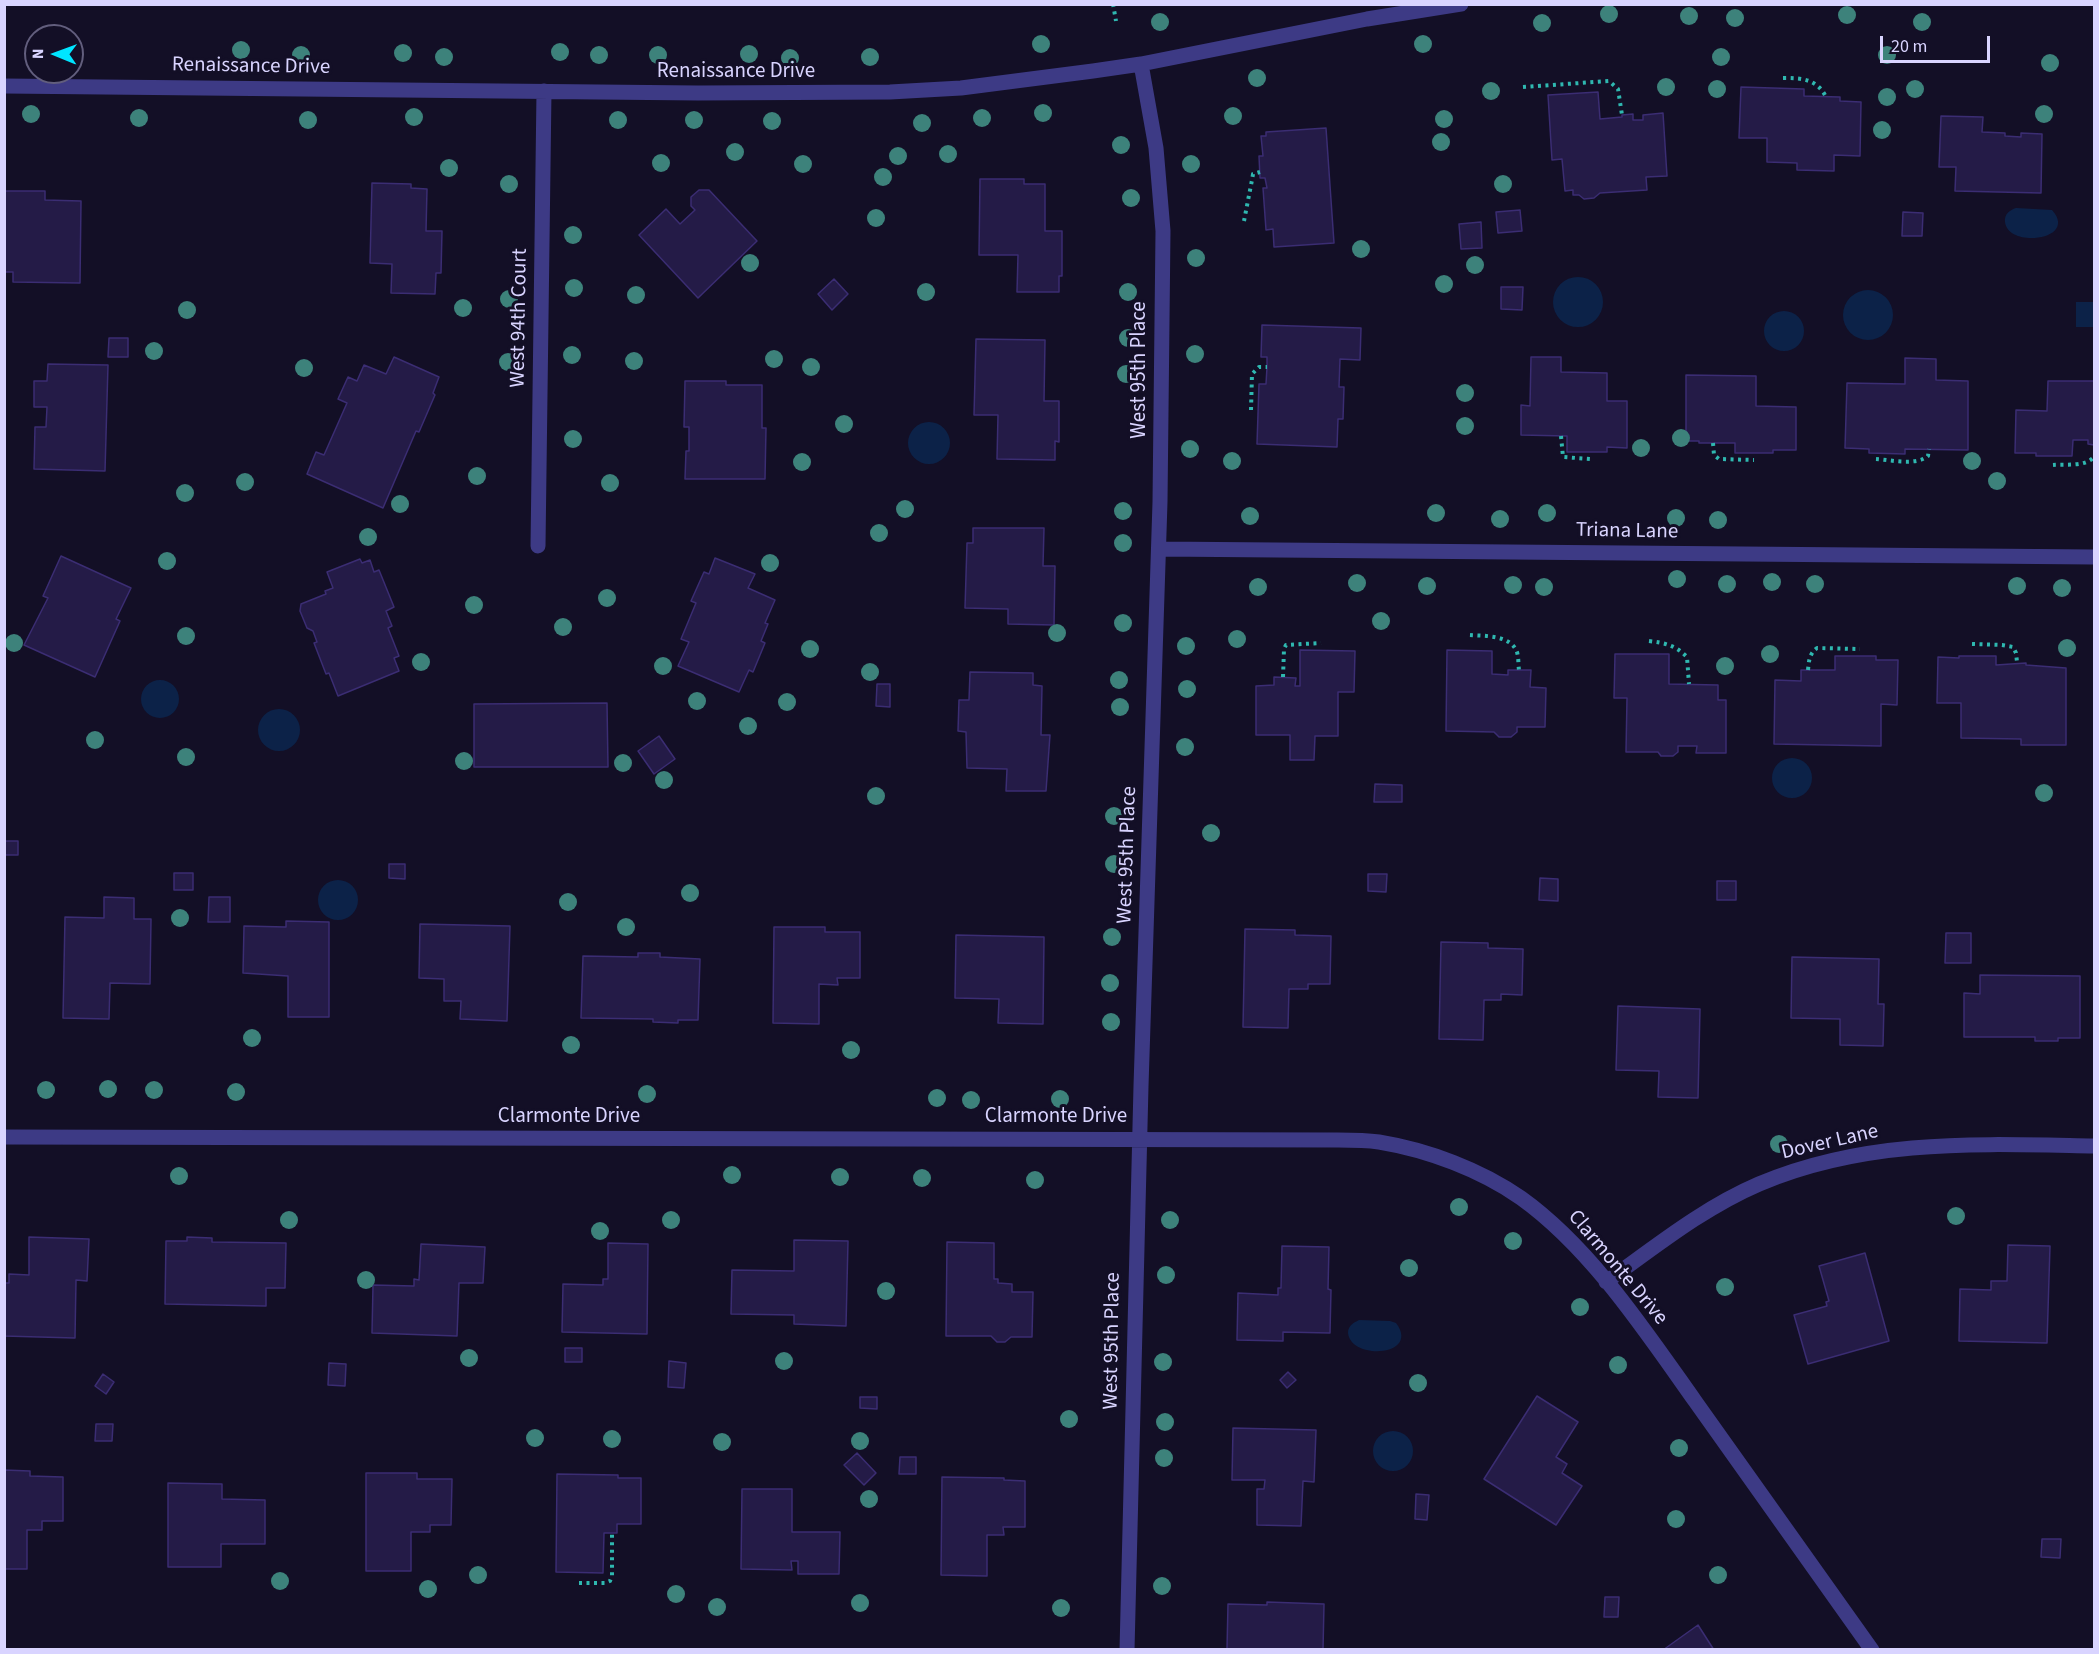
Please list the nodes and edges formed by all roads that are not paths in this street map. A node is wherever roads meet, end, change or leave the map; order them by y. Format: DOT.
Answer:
graph roads {
  1 [pos="1461,4"];
  2 [pos="1141,64"];
  3 [pos="4,86"];
  4 [pos="544,91"];
  5 [pos="538,546"];
  6 [pos="1160,549"];
  7 [pos="2094,557"];
  8 [pos="4,1137"];
  9 [pos="1139,1138"];
  10 [pos="2094,1146"];
  11 [pos="1606,1282"];
  12 [pos="1127,1650"];
  13 [pos="1872,1650"];
  1 -- 2 [label="street, Renaissance Drive"];
  2 -- 4 [label="street, Renaissance Drive"];
  2 -- 6 [label="street, West 95th Place"];
  3 -- 4 [label="street, Renaissance Drive"];
  4 -- 5 [label="street, West 94th Court"];
  6 -- 7 [label="street, Triana Lane"];
  6 -- 9 [label="street, West 95th Place"];
  8 -- 9 [label="street, Clarmonte Drive"];
  9 -- 11 [label="street, Clarmonte Drive"];
  9 -- 12 [label="street, West 95th Place"];
  10 -- 11 [label="street, Dover Lane"];
  11 -- 13 [label="street, Clarmonte Drive"];
}
